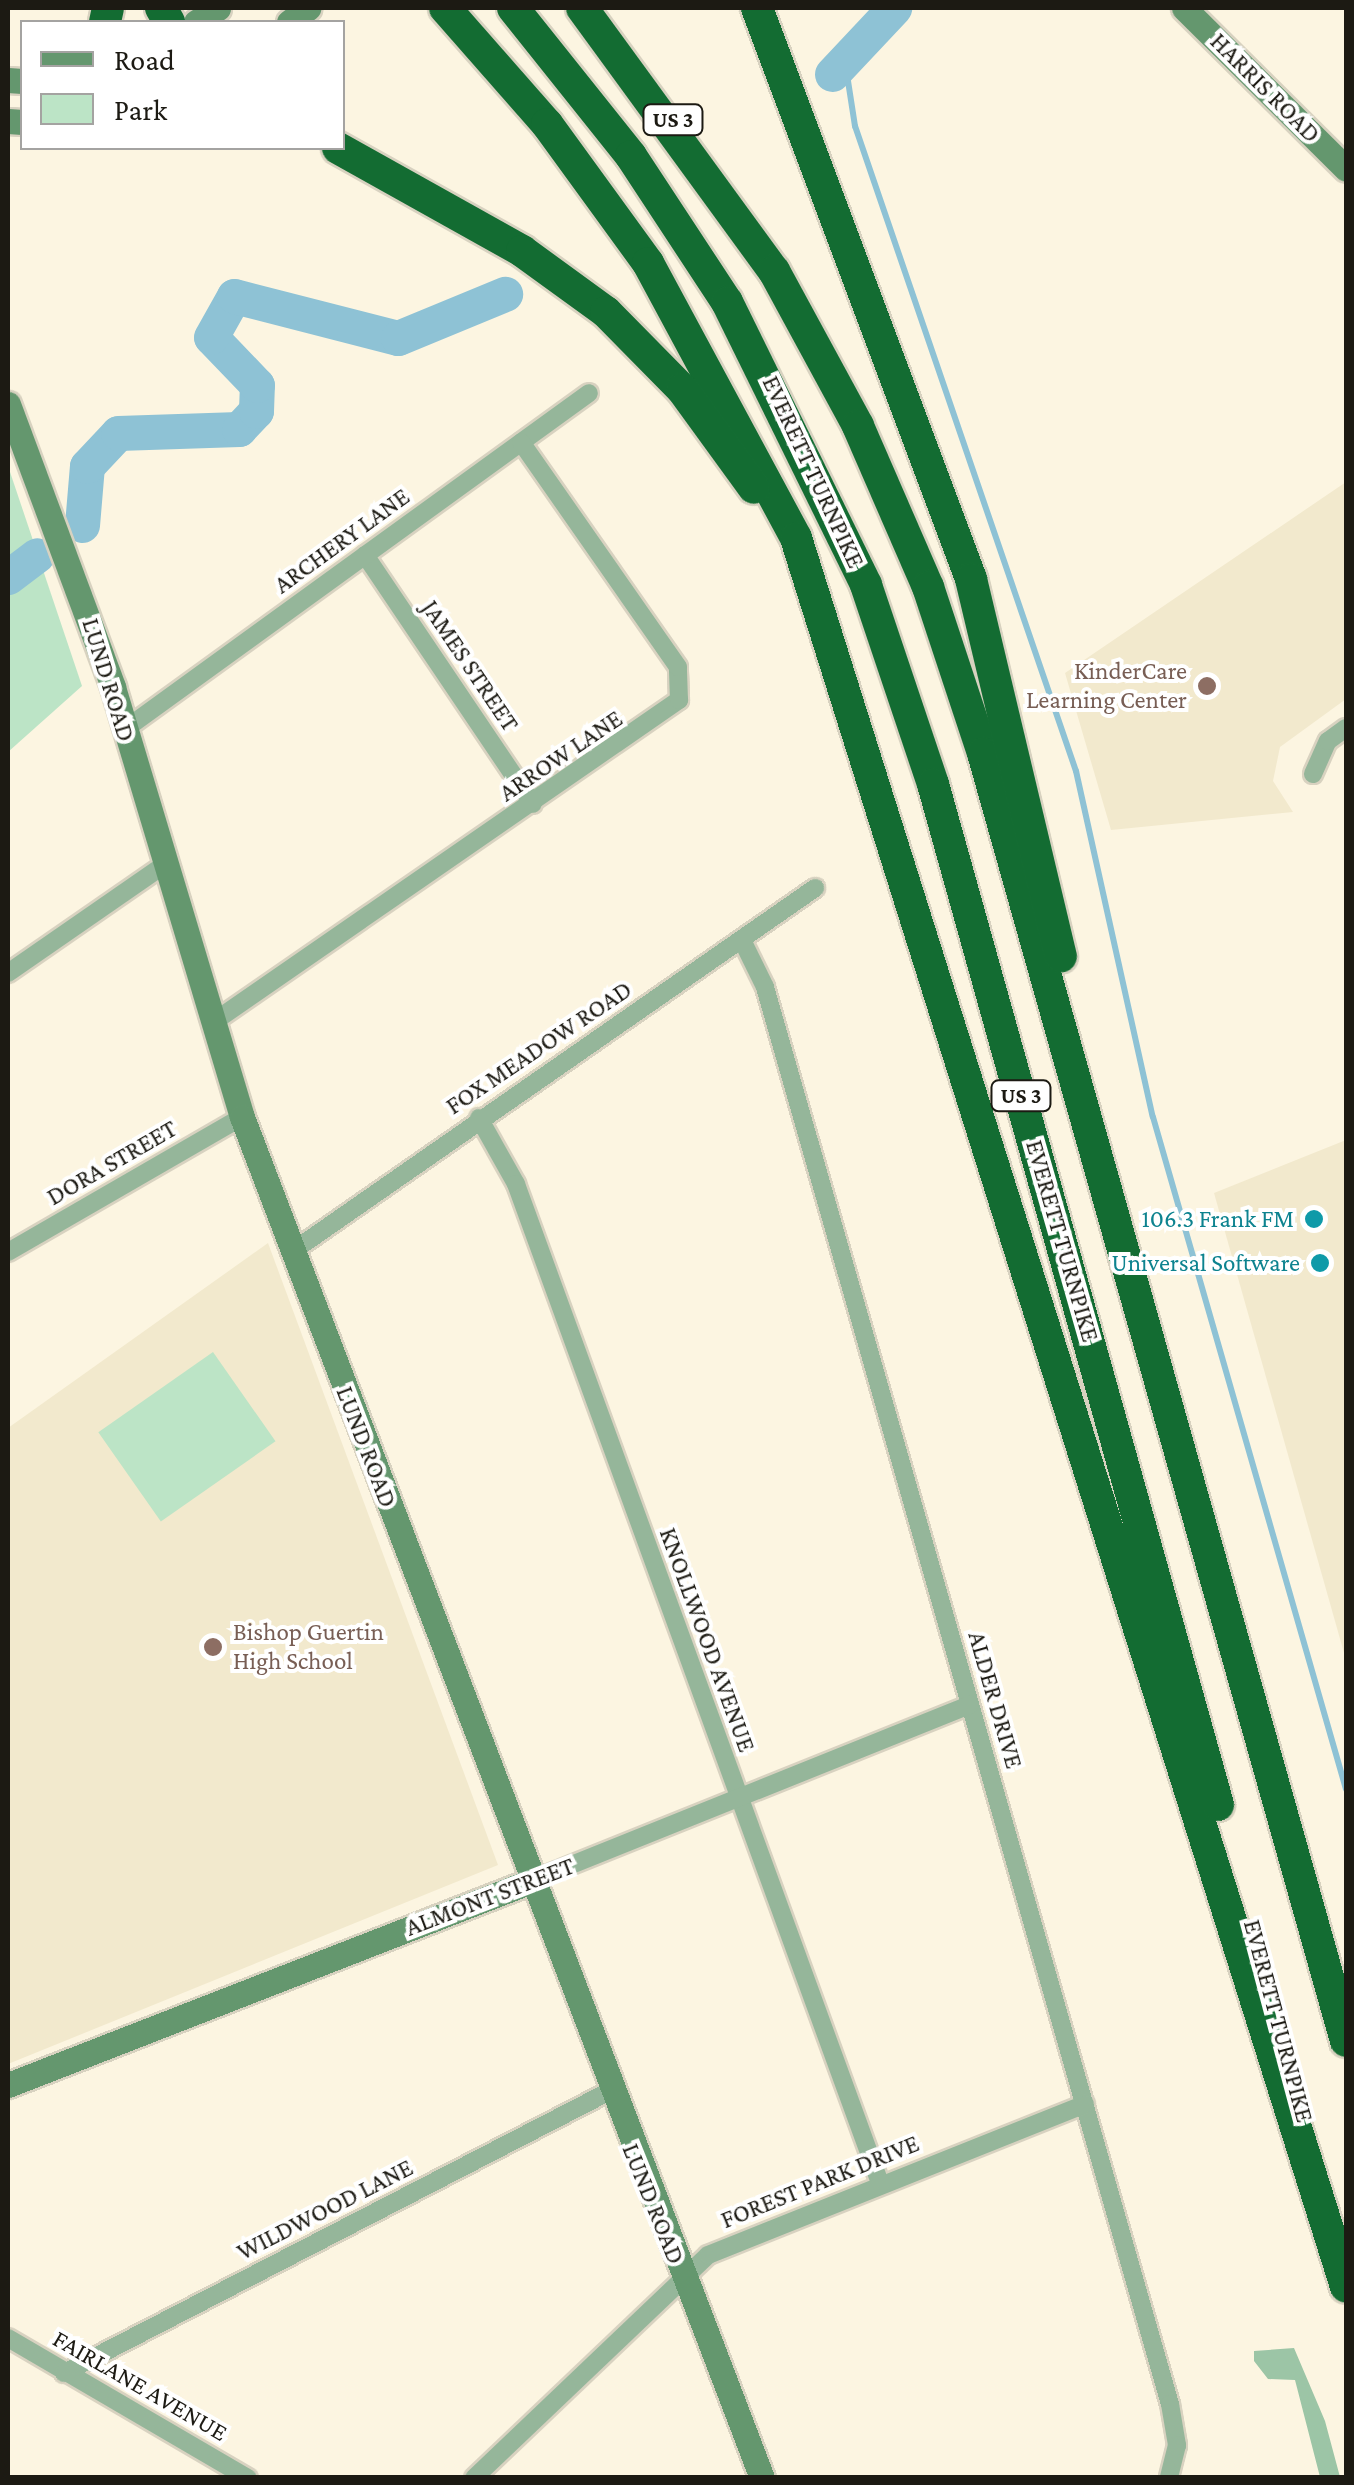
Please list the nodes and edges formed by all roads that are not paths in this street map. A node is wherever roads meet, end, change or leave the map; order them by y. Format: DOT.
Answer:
graph roads {
  1 [pos="445,8"];
  2 [pos="513,8"];
  3 [pos="582,8"];
  4 [pos="756,8"];
  5 [pos="1184,8"];
  6 [pos="342,150"];
  7 [pos="1346,169"];
  8 [pos="590,393"];
  9 [pos="8,404"];
  10 [pos="521,442"];
  11 [pos="365,556"];
  12 [pos="854,700"];
  13 [pos="1346,728"];
  14 [pos="124,730"];
  15 [pos="1313,774"];
  16 [pos="533,804"];
  17 [pos="164,865"];
  18 [pos="815,888"];
  19 [pos="742,940"];
  20 [pos="8,973"];
  21 [pos="212,1022"];
  22 [pos="242,1117"];
  23 [pos="479,1118"];
  24 [pos="1107,1191"];
  25 [pos="293,1251"];
  26 [pos="8,1252"];
  27 [pos="970,1704"];
  28 [pos="737,1798"];
  29 [pos="529,1882"];
  30 [pos="1346,2041"];
  31 [pos="8,2085"];
  32 [pos="608,2092"];
  33 [pos="1085,2104"];
  34 [pos="880,2183"];
  35 [pos="1346,2267"];
  36 [pos="682,2276"];
  37 [pos="1346,2287"];
  38 [pos="8,2338"];
  39 [pos="64,2372"];
  40 [pos="248,2478"];
  41 [pos="474,2478"];
  42 [pos="762,2478"];
  43 [pos="1168,2478"];
  1 -- 12 [label="highway"];
  2 -- 35 [label="highway, EVERETT TURNPIKE / US 3"];
  3 -- 24 [label="highway, US 3"];
  4 -- 24 [label="highway"];
  5 -- 7 [label="street, HARRIS ROAD"];
  6 -- 12 [label="highway"];
  8 -- 10 [label="street, ARCHERY LANE"];
  9 -- 14 [label="street, LUND ROAD"];
  10 -- 11 [label="street, ARCHERY LANE"];
  10 -- 16 [label="street, ARROW LANE"];
  11 -- 14 [label="street, ARCHERY LANE"];
  11 -- 16 [label="street, JAMES STREET"];
  12 -- 37 [label="highway"];
  13 -- 15 [label="street"];
  14 -- 17 [label="street, LUND ROAD"];
  16 -- 21 [label="street, ARROW LANE"];
  17 -- 20 [label="street"];
  17 -- 21 [label="street, LUND ROAD"];
  18 -- 19 [label="street, FOX MEADOW ROAD"];
  19 -- 23 [label="street, FOX MEADOW ROAD"];
  19 -- 27 [label="street, ALDER DRIVE"];
  21 -- 22 [label="street, LUND ROAD"];
  22 -- 25 [label="street, LUND ROAD"];
  22 -- 26 [label="street, DORA STREET"];
  23 -- 25 [label="street, FOX MEADOW ROAD"];
  23 -- 28 [label="street, KNOLLWOOD AVENUE"];
  24 -- 30 [label="highway, US 3"];
  25 -- 29 [label="street, LUND ROAD"];
  27 -- 28 [label="street, ALMONT STREET"];
  27 -- 33 [label="street, ALDER DRIVE"];
  28 -- 29 [label="street, ALMONT STREET"];
  28 -- 34 [label="street, KNOLLWOOD AVENUE"];
  29 -- 31 [label="street, ALMONT STREET"];
  29 -- 32 [label="street, LUND ROAD"];
  32 -- 36 [label="street, LUND ROAD"];
  32 -- 39 [label="street, WILDWOOD LANE"];
  33 -- 34 [label="street, FOREST PARK DRIVE"];
  33 -- 43 [label="street, ALDER DRIVE"];
  34 -- 36 [label="street, FOREST PARK DRIVE"];
  36 -- 41 [label="street, FOREST PARK DRIVE"];
  36 -- 42 [label="street, LUND ROAD"];
  38 -- 39 [label="street, FAIRLANE AVENUE"];
  39 -- 40 [label="street, FAIRLANE AVENUE"];
}
